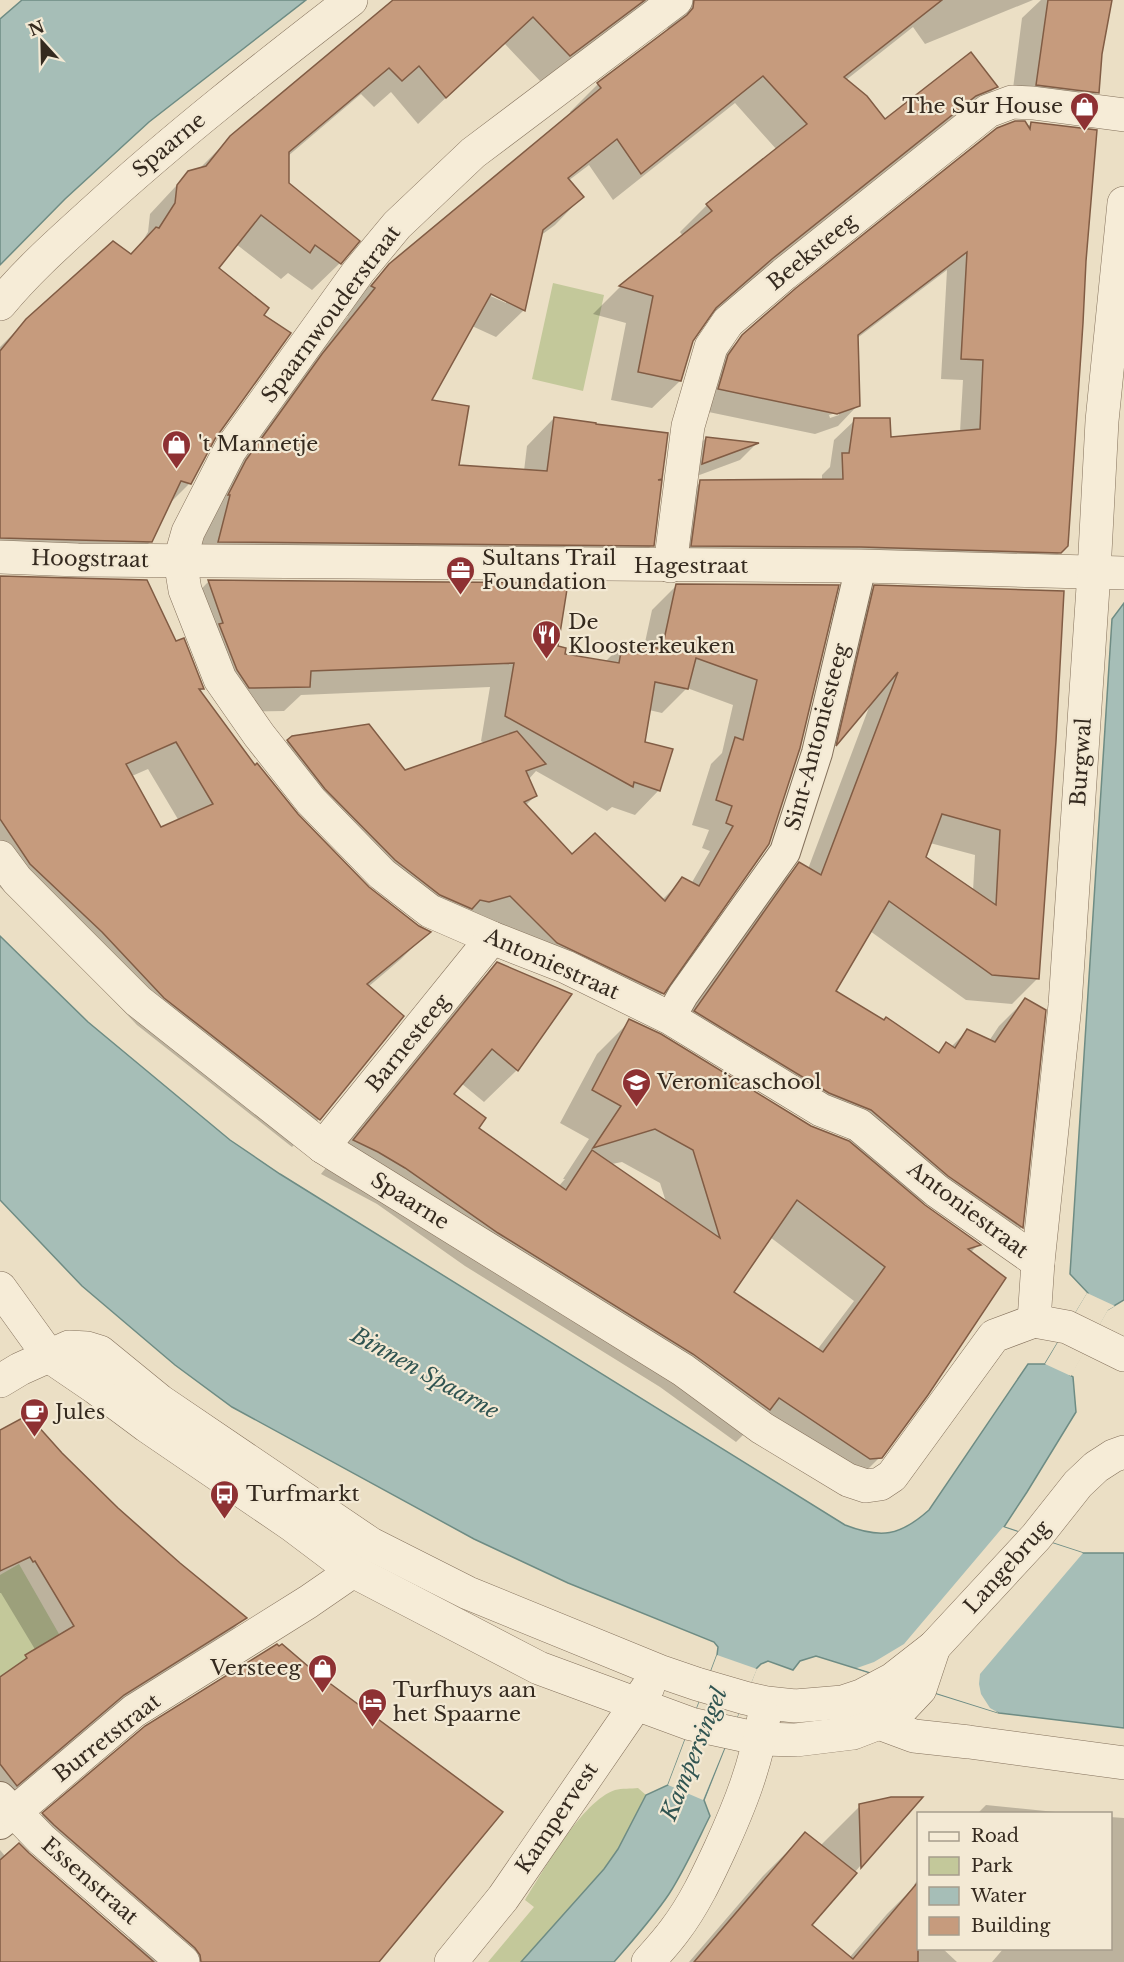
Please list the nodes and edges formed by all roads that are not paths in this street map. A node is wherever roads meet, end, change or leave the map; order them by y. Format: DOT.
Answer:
graph roads {
  1 [pos="351,0"];
  2 [pos="676,0"];
  3 [pos="1124,116"];
  4 [pos="1124,203"];
  5 [pos="0,304"];
  6 [pos="0,557"];
  7 [pos="180,560"];
  8 [pos="670,566"];
  9 [pos="861,566"];
  10 [pos="1109,572"];
  11 [pos="0,857"];
  12 [pos="492,938"];
  13 [pos="670,1018"];
  14 [pos="323,1147"];
  15 [pos="1038,1262"];
  16 [pos="0,1288"];
  17 [pos="1034,1321"];
  18 [pos="1124,1355"];
  19 [pos="49,1356"];
  20 [pos="0,1381"];
  21 [pos="1124,1452"];
  22 [pos="353,1571"];
  23 [pos="659,1671"];
  24 [pos="906,1684"];
  25 [pos="756,1700"];
  26 [pos="843,1702"];
  27 [pos="638,1704"];
  28 [pos="879,1723"];
  29 [pos="745,1736"];
  30 [pos="1124,1762"];
  31 [pos="5,1811"];
  32 [pos="650,1961"];
  33 [pos="183,1962"];
  34 [pos="451,1962"];
  1 -- 5 [label="street, Spaarne"];
  2 -- 7 [label="street, Spaarnwouderstraat"];
  3 -- 8 [label="street, Beeksteeg"];
  4 -- 10 [label="street, Burgwal"];
  6 -- 7 [label="street, Hoogstraat"];
  7 -- 8 [label="street, Hagestraat"];
  7 -- 12 [label="street, Antoniestraat"];
  8 -- 9 [label="street, Hagestraat"];
  9 -- 10 [label="street, Hagestraat"];
  9 -- 13 [label="street, Sint-Antoniesteeg"];
  10 -- 15 [label="street, Burgwal"];
  11 -- 14 [label="street, Spaarne"];
  12 -- 13 [label="street, Antoniestraat"];
  12 -- 14 [label="street, Barnesteeg"];
  13 -- 15 [label="street, Antoniestraat"];
  14 -- 17 [label="street, Spaarne"];
  15 -- 17 [label="street, Burgwal"];
  16 -- 19 [label="street"];
  17 -- 18 [label="street"];
  19 -- 20 [label="street"];
  19 -- 22 [label="street"];
  19 -- 23 [label="street"];
  21 -- 24 [label="street, Langebrug"];
  22 -- 27 [label="street"];
  22 -- 31 [label="street, Burretstraat"];
  23 -- 25 [label="street"];
  23 -- 27 [label="street, Kampervest"];
  24 -- 26 [label="street"];
  24 -- 28 [label="street"];
  25 -- 26 [label="street"];
  25 -- 29 [label="street"];
  26 -- 28 [label="street"];
  27 -- 29 [label="street"];
  27 -- 34 [label="street, Kampervest"];
  28 -- 29 [label="street"];
  28 -- 30 [label="street"];
  29 -- 32 [label="street"];
  31 -- 33 [label="street, Essenstraat"];
}
